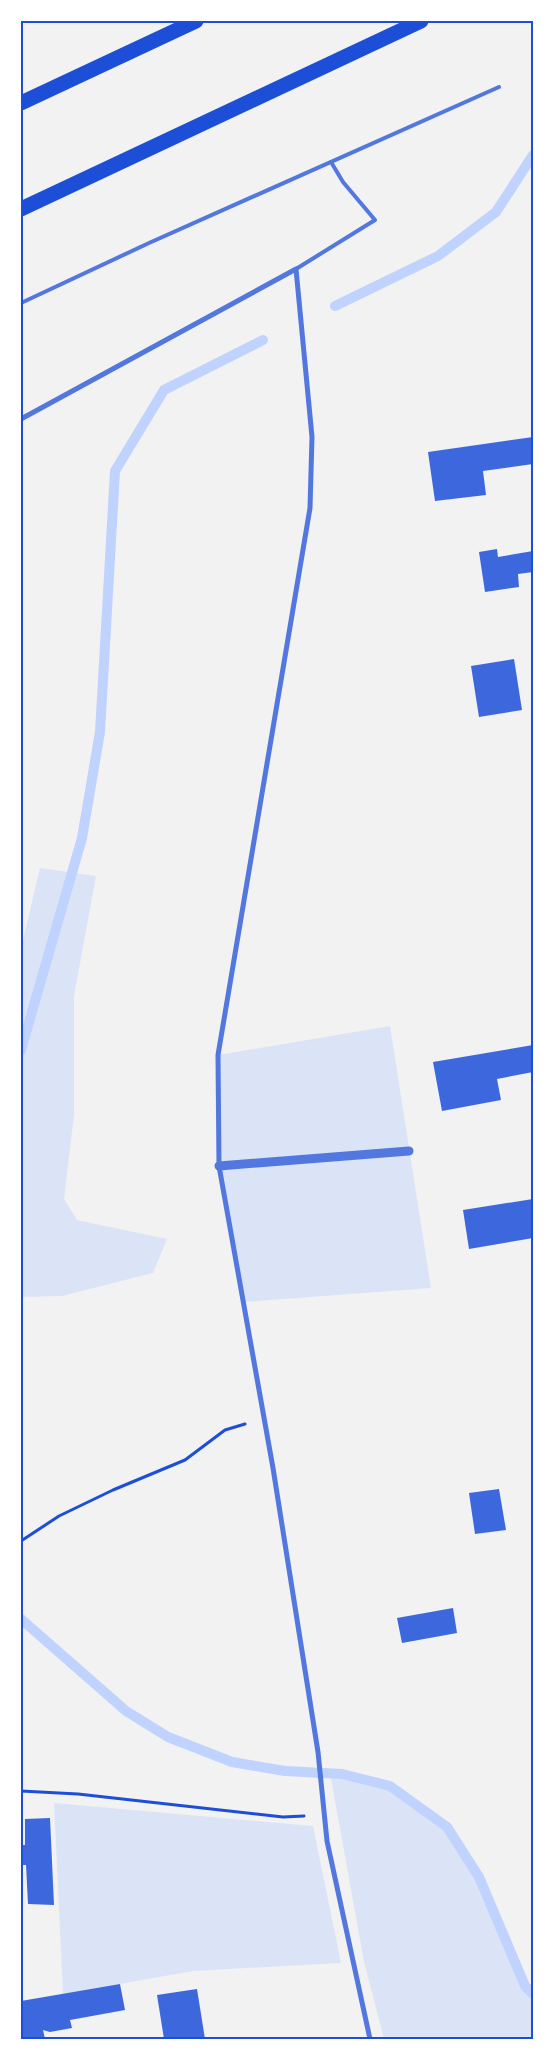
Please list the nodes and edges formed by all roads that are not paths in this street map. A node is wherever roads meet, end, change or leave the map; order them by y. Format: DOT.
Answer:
graph roads {
  1 [pos="196,21"];
  2 [pos="421,21"];
  3 [pos="499,87"];
  4 [pos="21,104"];
  5 [pos="331,162"];
  6 [pos="21,209"];
  7 [pos="296,269"];
  8 [pos="21,303"];
  9 [pos="21,419"];
  10 [pos="409,1151"];
  11 [pos="219,1166"];
  12 [pos="370,2039"];
  1 -- 4 [label="highway"];
  2 -- 6 [label="highway"];
  3 -- 5 [label="lane"];
  5 -- 7 [label="lane"];
  5 -- 8 [label="lane"];
  7 -- 9 [label="street"];
  7 -- 11 [label="street"];
  10 -- 11 [label="street"];
  11 -- 12 [label="street"];
}
